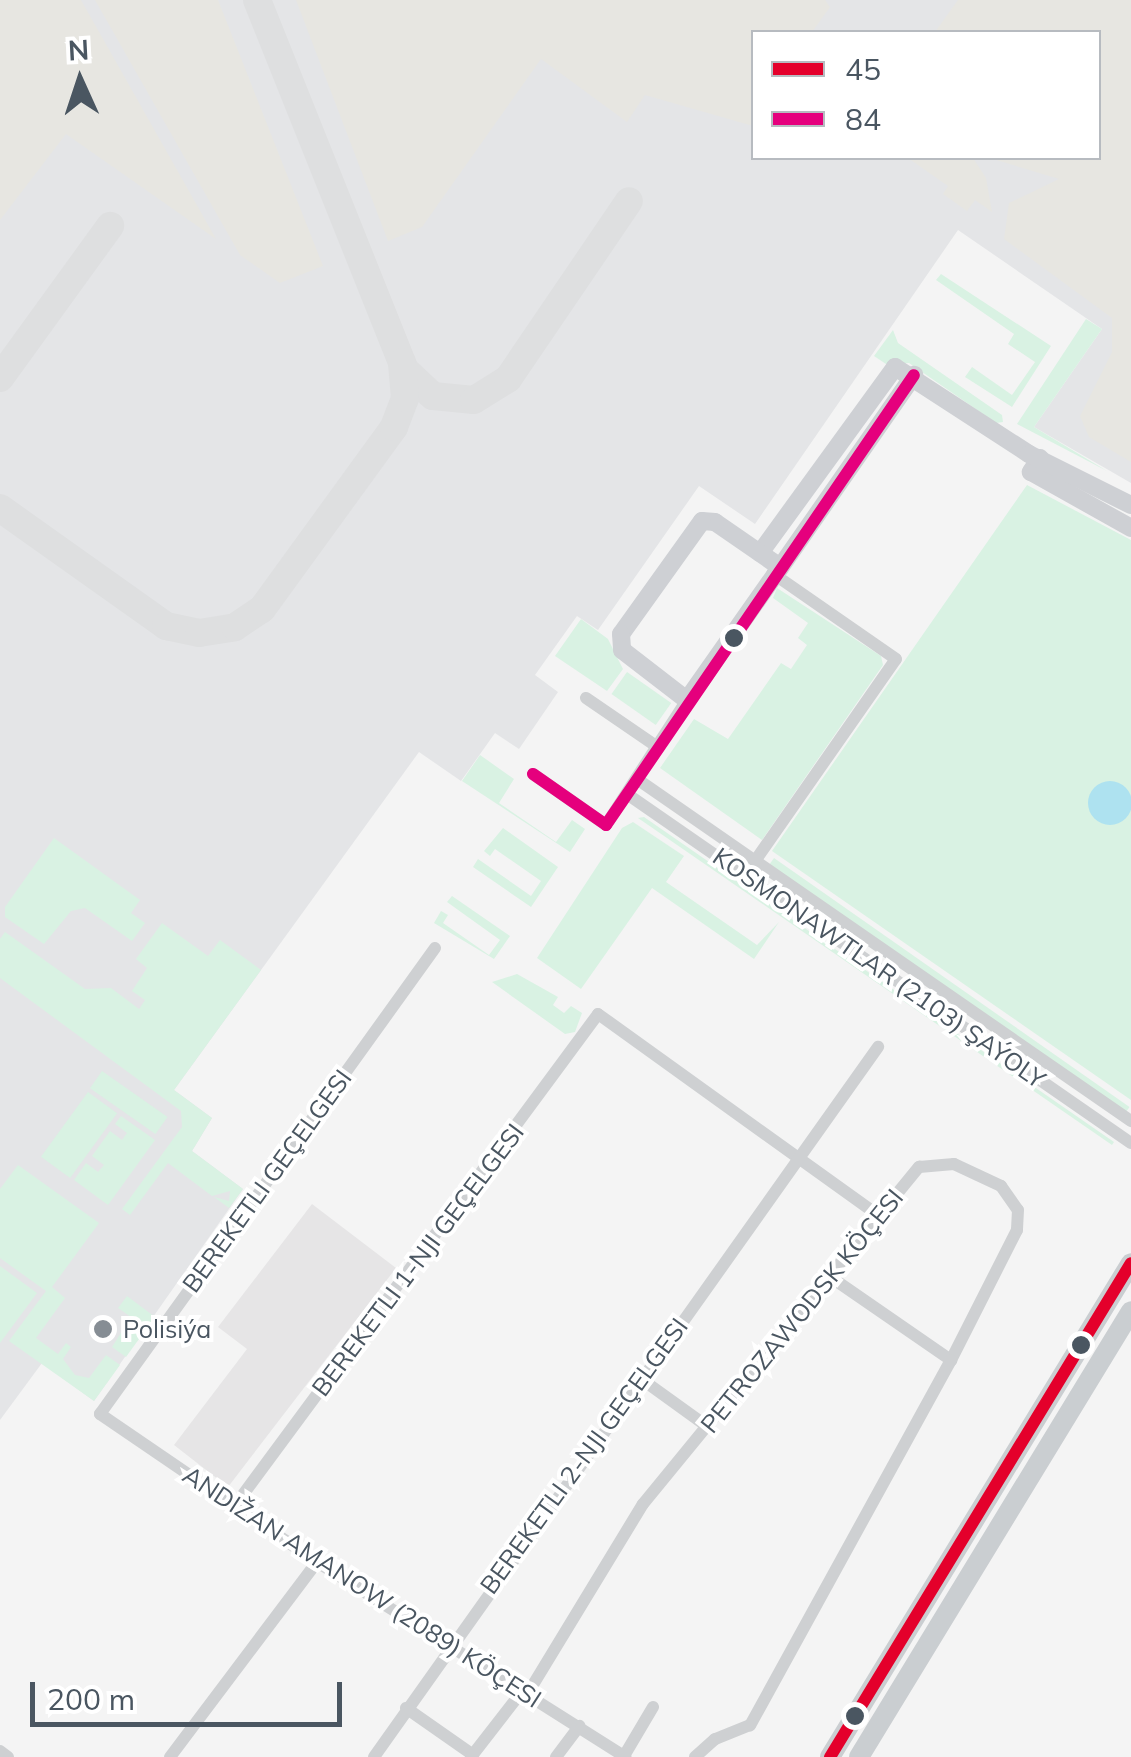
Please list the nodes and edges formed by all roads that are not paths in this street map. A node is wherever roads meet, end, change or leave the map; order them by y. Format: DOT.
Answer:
graph roads {
  1 [pos="914,375"];
  2 [pos="1036,465"];
  3 [pos="1131,505"];
  4 [pos="1131,528"];
  5 [pos="760,553"];
  6 [pos="778,571"];
  7 [pos="586,698"];
  8 [pos="688,700"];
  9 [pos="659,748"];
  10 [pos="533,774"];
  11 [pos="638,779"];
  12 [pos="627,794"];
  13 [pos="755,861"];
  14 [pos="435,948"];
  15 [pos="878,1047"];
  16 [pos="1131,1120"];
  17 [pos="1131,1143"];
  18 [pos="798,1158"];
  19 [pos="880,1217"];
  20 [pos="1131,1263"];
  21 [pos="832,1278"];
  22 [pos="1131,1311"];
  23 [pos="952,1360"];
  24 [pos="640,1378"];
  25 [pos="100,1414"];
  26 [pos="708,1427"];
  27 [pos="236,1504"];
  28 [pos="318,1562"];
  29 [pos="450,1642"];
  30 [pos="526,1691"];
  31 [pos="654,1707"];
  32 [pos="406,1708"];
  33 [pos="579,1726"];
  34 [pos="0,1751"];
  35 [pos="472,1756"];
  36 [pos="625,1756"];
  37 [pos="8,1757"];
  38 [pos="170,1757"];
  39 [pos="374,1757"];
  40 [pos="556,1757"];
  41 [pos="695,1757"];
  42 [pos="830,1757"];
  43 [pos="859,1757"];
  1 -- 2 [label="street"];
  1 -- 5 [label="street"];
  1 -- 6 [label="street"];
  2 -- 3 [label="street"];
  2 -- 4 [label="street"];
  5 -- 6 [label="street"];
  5 -- 8 [label="street"];
  6 -- 8 [label="street"];
  6 -- 13 [label="street"];
  7 -- 9 [label="street"];
  8 -- 9 [label="street"];
  9 -- 11 [label="street"];
  10 -- 12 [label="street"];
  11 -- 12 [label="street"];
  11 -- 13 [label="street, KOSMONAWTLAR (2103) ŞAÝOLY"];
  12 -- 17 [label="street, KOSMONAWTLAR (2103) ŞAÝOLY"];
  13 -- 16 [label="street, KOSMONAWTLAR (2103) ŞAÝOLY"];
  14 -- 25 [label="street, BEREKETLI GEÇELGESI"];
  15 -- 18 [label="street, BEREKETLI 2-NJI GEÇELGESI"];
  18 -- 19 [label="street"];
  18 -- 24 [label="street, BEREKETLI 2-NJI GEÇELGESI"];
  18 -- 27 [label="street, BEREKETLI 1-NJI GEÇELGESI"];
  19 -- 21 [label="street, PETROZAWODSK KÖÇESI"];
  19 -- 23 [label="street, PETROZAWODSK KÖÇESI"];
  20 -- 42 [label="main road"];
  21 -- 23 [label="street"];
  21 -- 26 [label="street, PETROZAWODSK KÖÇESI"];
  22 -- 43 [label="main road"];
  23 -- 41 [label="street, PETROZAWODSK KÖÇESI"];
  24 -- 26 [label="street"];
  24 -- 29 [label="street, BEREKETLI 2-NJI GEÇELGESI"];
  25 -- 27 [label="street, ANDIŽAN AMANOW (2089) KÖÇESI"];
  26 -- 30 [label="street, PETROZAWODSK KÖÇESI"];
  27 -- 28 [label="street, ANDIŽAN AMANOW (2089) KÖÇESI"];
  28 -- 29 [label="street, ANDIŽAN AMANOW (2089) KÖÇESI"];
  28 -- 38 [label="street"];
  29 -- 30 [label="street, ANDIŽAN AMANOW (2089) KÖÇESI"];
  29 -- 32 [label="street, BEREKETLI 2-NJI GEÇELGESI"];
  30 -- 33 [label="street, ANDIŽAN AMANOW (2089) KÖÇESI"];
  30 -- 35 [label="street, PETROZAWODSK KÖÇESI"];
  31 -- 36 [label="street"];
  32 -- 35 [label="street"];
  32 -- 39 [label="street, BEREKETLI 2-NJI GEÇELGESI"];
  33 -- 36 [label="street, ANDIŽAN AMANOW (2089) KÖÇESI"];
  33 -- 40 [label="street"];
  34 -- 37 [label="street"];
}
